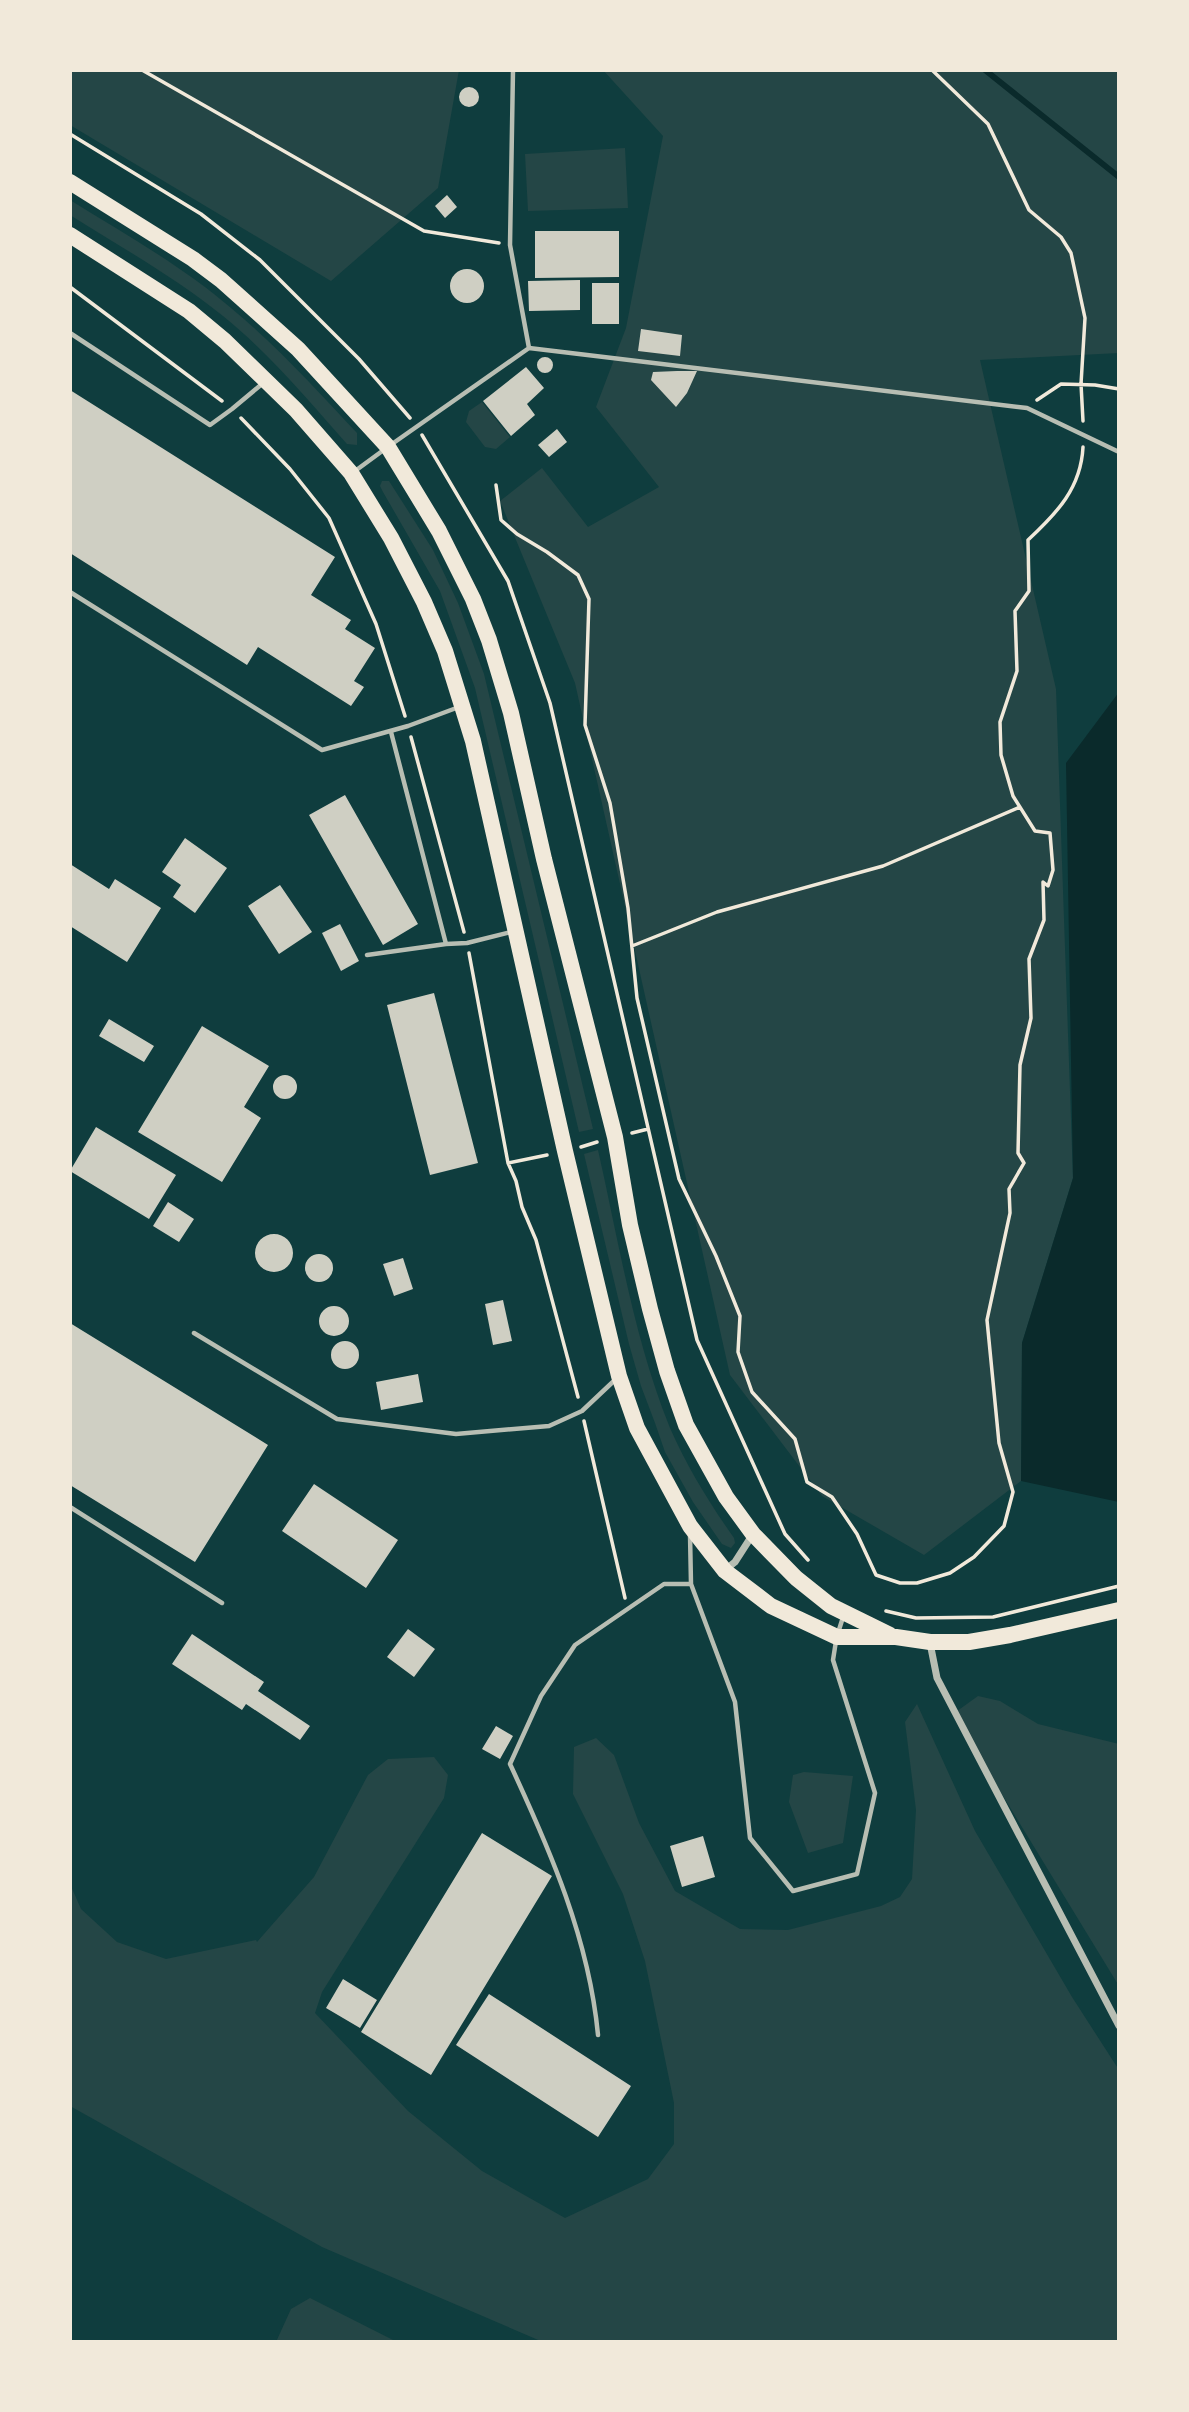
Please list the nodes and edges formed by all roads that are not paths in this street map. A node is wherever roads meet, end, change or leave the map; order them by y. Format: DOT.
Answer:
graph roads {
  1 [pos="513,70"];
  2 [pos="70,182"];
  3 [pos="70,237"];
  4 [pos="70,333"];
  5 [pos="529,348"];
  6 [pos="266,380"];
  7 [pos="388,447"];
  8 [pos="1119,452"];
  9 [pos="351,474"];
  10 [pos="70,592"];
  11 [pos="463,705"];
  12 [pos="391,732"];
  13 [pos="516,930"];
  14 [pos="446,944"];
  15 [pos="367,955"];
  16 [pos="194,1333"];
  17 [pos="620,1376"];
  18 [pos="70,1507"];
  19 [pos="690,1526"];
  20 [pos="753,1534"];
  21 [pos="725,1571"];
  22 [pos="691,1584"];
  23 [pos="222,1603"];
  24 [pos="1119,1610"];
  25 [pos="844,1612"];
  26 [pos="837,1636"];
  27 [pos="896,1637"];
  28 [pos="930,1642"];
  29 [pos="1119,2026"];
  30 [pos="597,2035"];
  1 -- 5 [label="lane"];
  2 -- 7 [label="main road"];
  3 -- 6 [label="main road"];
  4 -- 6 [label="lane"];
  5 -- 7 [label="lane"];
  5 -- 8 [label="lane"];
  6 -- 9 [label="main road"];
  7 -- 9 [label="lane"];
  7 -- 20 [label="main road"];
  9 -- 11 [label="main road"];
  10 -- 12 [label="lane"];
  11 -- 12 [label="lane"];
  11 -- 13 [label="main road"];
  12 -- 14 [label="lane"];
  13 -- 14 [label="lane"];
  13 -- 17 [label="main road"];
  14 -- 15 [label="lane"];
  16 -- 17 [label="lane"];
  17 -- 19 [label="main road"];
  18 -- 23 [label="lane"];
  19 -- 21 [label="main road"];
  19 -- 22 [label="lane"];
  20 -- 21 [label="street"];
  20 -- 25 [label="main road"];
  21 -- 26 [label="main road"];
  22 -- 26 [label="lane"];
  22 -- 30 [label="lane"];
  24 -- 28 [label="main road"];
  25 -- 26 [label="lane"];
  25 -- 27 [label="main road"];
  26 -- 27 [label="main road"];
  27 -- 28 [label="main road"];
  28 -- 29 [label="street"];
}
